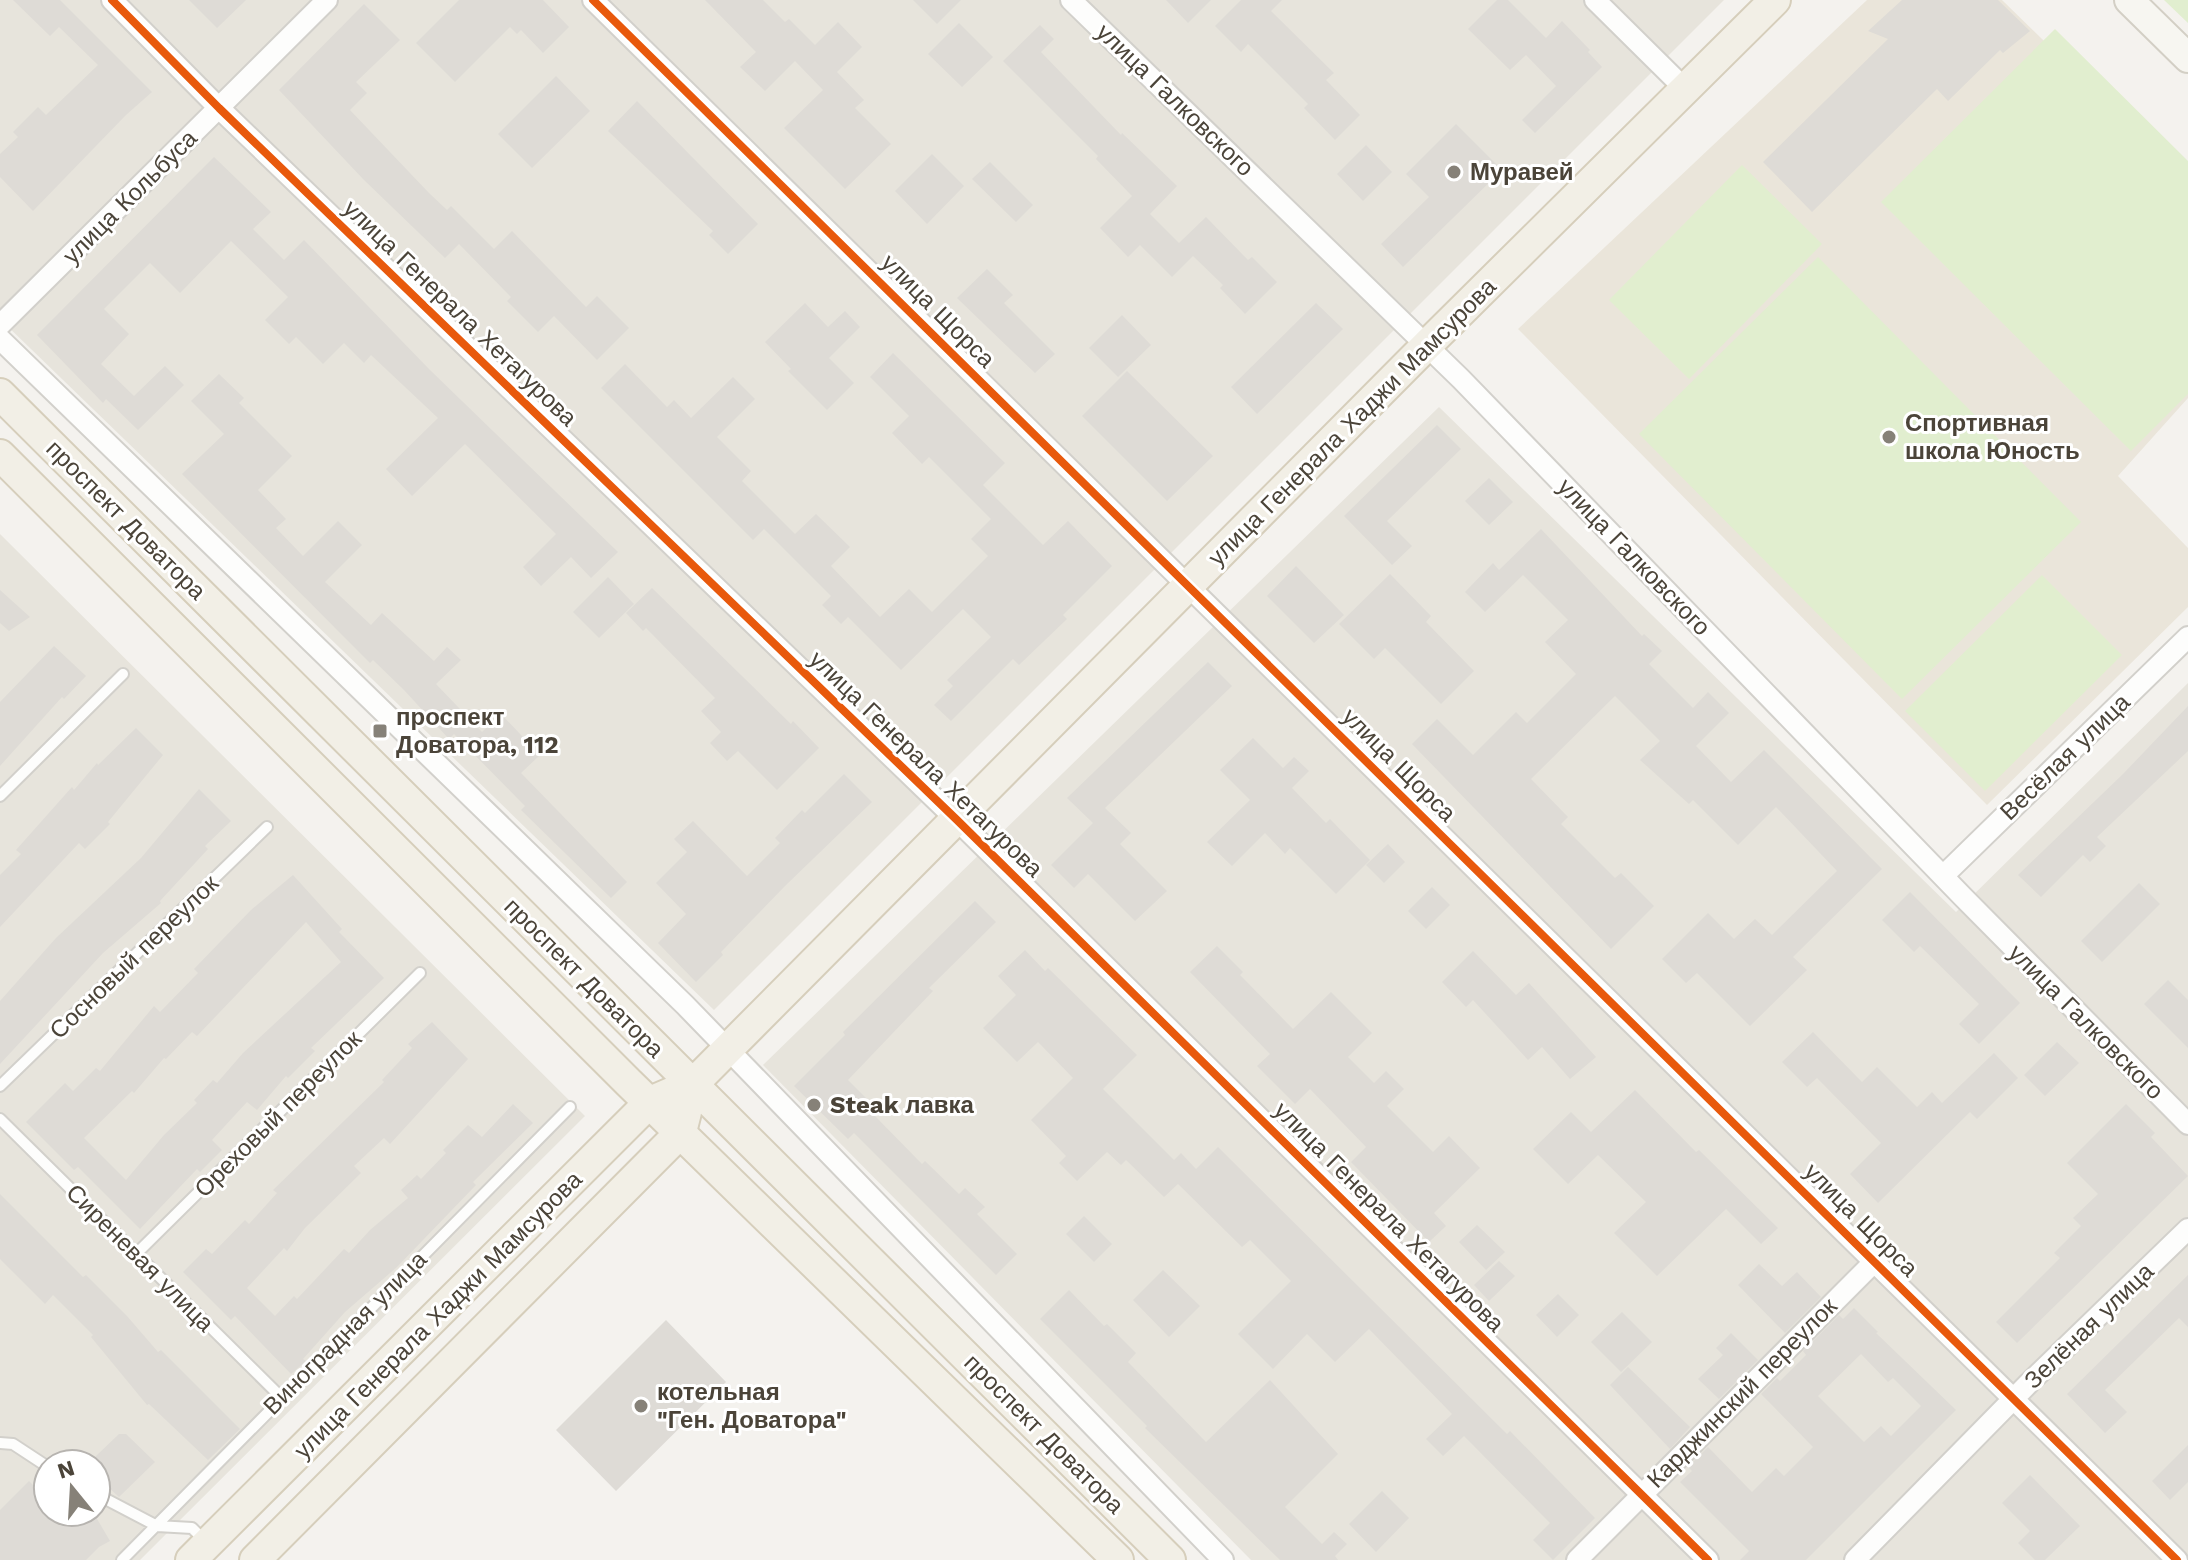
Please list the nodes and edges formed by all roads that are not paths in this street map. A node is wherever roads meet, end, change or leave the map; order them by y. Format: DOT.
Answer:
graph roads {
  1 [pos="112,0"];
  2 [pos="327,0"];
  3 [pos="593,0"];
  4 [pos="1071,0"];
  5 [pos="1595,0"];
  6 [pos="1775,0"];
  7 [pos="2129,0"];
  8 [pos="2188,58"];
  9 [pos="1685,89"];
  10 [pos="219,108"];
  11 [pos="0,325"];
  12 [pos="0,339"];
  13 [pos="1427,345"];
  14 [pos="0,394"];
  15 [pos="0,455"];
  16 [pos="1189,586"];
  17 [pos="2188,637"];
  18 [pos="123,674"];
  19 [pos="0,796"];
  20 [pos="957,820"];
  21 [pos="267,827"];
  22 [pos="1943,876"];
  23 [pos="420,973"];
  24 [pos="728,1049"];
  25 [pos="694,1083"];
  26 [pos="0,1086"];
  27 [pos="650,1102"];
  28 [pos="570,1107"];
  29 [pos="0,1119"];
  30 [pos="2188,1124"];
  31 [pos="681,1132"];
  32 [pos="2188,1229"];
  33 [pos="136,1254"];
  34 [pos="1874,1262"];
  35 [pos="281,1397"];
  36 [pos="2014,1398"];
  37 [pos="328,1426"];
  38 [pos="0,1443"];
  39 [pos="32,1456"];
  40 [pos="359,1456"];
  41 [pos="1641,1494"];
  42 [pos="112,1502"];
  43 [pos="157,1526"];
  44 [pos="199,1552"];
  45 [pos="258,1559"];
  46 [pos="122,1560"];
  47 [pos="1118,1560"];
  48 [pos="1170,1560"];
  49 [pos="1223,1560"];
  50 [pos="1577,1560"];
  51 [pos="1708,1560"];
  52 [pos="1855,1560"];
  53 [pos="2177,1560"];
  1 -- 10 [label="street, улица Генерала Хетагурова"];
  2 -- 10 [label="street, улица Кольбуса"];
  3 -- 16 [label="street, улица Щорса"];
  4 -- 13 [label="street, улица Галковского"];
  5 -- 9 [label="street"];
  6 -- 9 [label="main road, улица Генерала Хаджи Мамсурова"];
  7 -- 8 [label="street"];
  9 -- 13 [label="main road, улица Генерала Хаджи Мамсурова"];
  10 -- 11 [label="street, улица Кольбуса"];
  10 -- 20 [label="street, улица Генерала Хетагурова"];
  12 -- 24 [label="street, проспект Доватора"];
  13 -- 16 [label="main road, улица Генерала Хаджи Мамсурова"];
  13 -- 22 [label="street, улица Галковского"];
  14 -- 25 [label="main road, проспект Доватора"];
  15 -- 27 [label="main road, проспект Доватора"];
  16 -- 20 [label="main road, улица Генерала Хаджи Мамсурова"];
  16 -- 34 [label="street, улица Щорса"];
  17 -- 22 [label="street, Весёлая улица"];
  18 -- 19 [label="lane"];
  20 -- 24 [label="main road, улица Генерала Хаджи Мамсурова"];
  20 -- 41 [label="street, улица Генерала Хетагурова"];
  21 -- 26 [label="lane, Сосновый переулок"];
  22 -- 30 [label="street, улица Галковского"];
  23 -- 33 [label="lane, Ореховый переулок"];
  24 -- 25 [label="main road, улица Генерала Хаджи Мамсурова"];
  24 -- 49 [label="street, проспект Доватора"];
  25 -- 27 [label="main road, улица Генерала Хаджи Мамсурова"];
  25 -- 31 [label="main road, улица Генерала Хаджи Мамсурова"];
  25 -- 48 [label="main road, проспект Доватора"];
  27 -- 31 [label="main road, проспект Доватора"];
  27 -- 37 [label="main road, улица Генерала Хаджи Мамсурова"];
  28 -- 35 [label="lane, Виноградная улица"];
  29 -- 33 [label="lane, Сиреневая улица"];
  31 -- 40 [label="main road, улица Генерала Хаджи Мамсурова"];
  31 -- 47 [label="main road, проспект Доватора"];
  32 -- 36 [label="street, Зелёная улица"];
  33 -- 35 [label="lane, Сиреневая улица"];
  34 -- 36 [label="street, улица Щорса"];
  34 -- 41 [label="street, Карджинский переулок"];
  35 -- 43 [label="lane, Виноградная улица"];
  36 -- 52 [label="street, Зелёная улица"];
  36 -- 53 [label="street, улица Щорса"];
  37 -- 40 [label="main road"];
  37 -- 44 [label="main road, улица Генерала Хаджи Мамсурова"];
  38 -- 39 [label="lane"];
  40 -- 45 [label="main road, улица Генерала Хаджи Мамсурова"];
  41 -- 50 [label="street, Карджинский переулок"];
  41 -- 51 [label="street, улица Генерала Хетагурова"];
  42 -- 43 [label="lane"];
  43 -- 44 [label="lane"];
  43 -- 46 [label="lane, Виноградная улица"];
}
